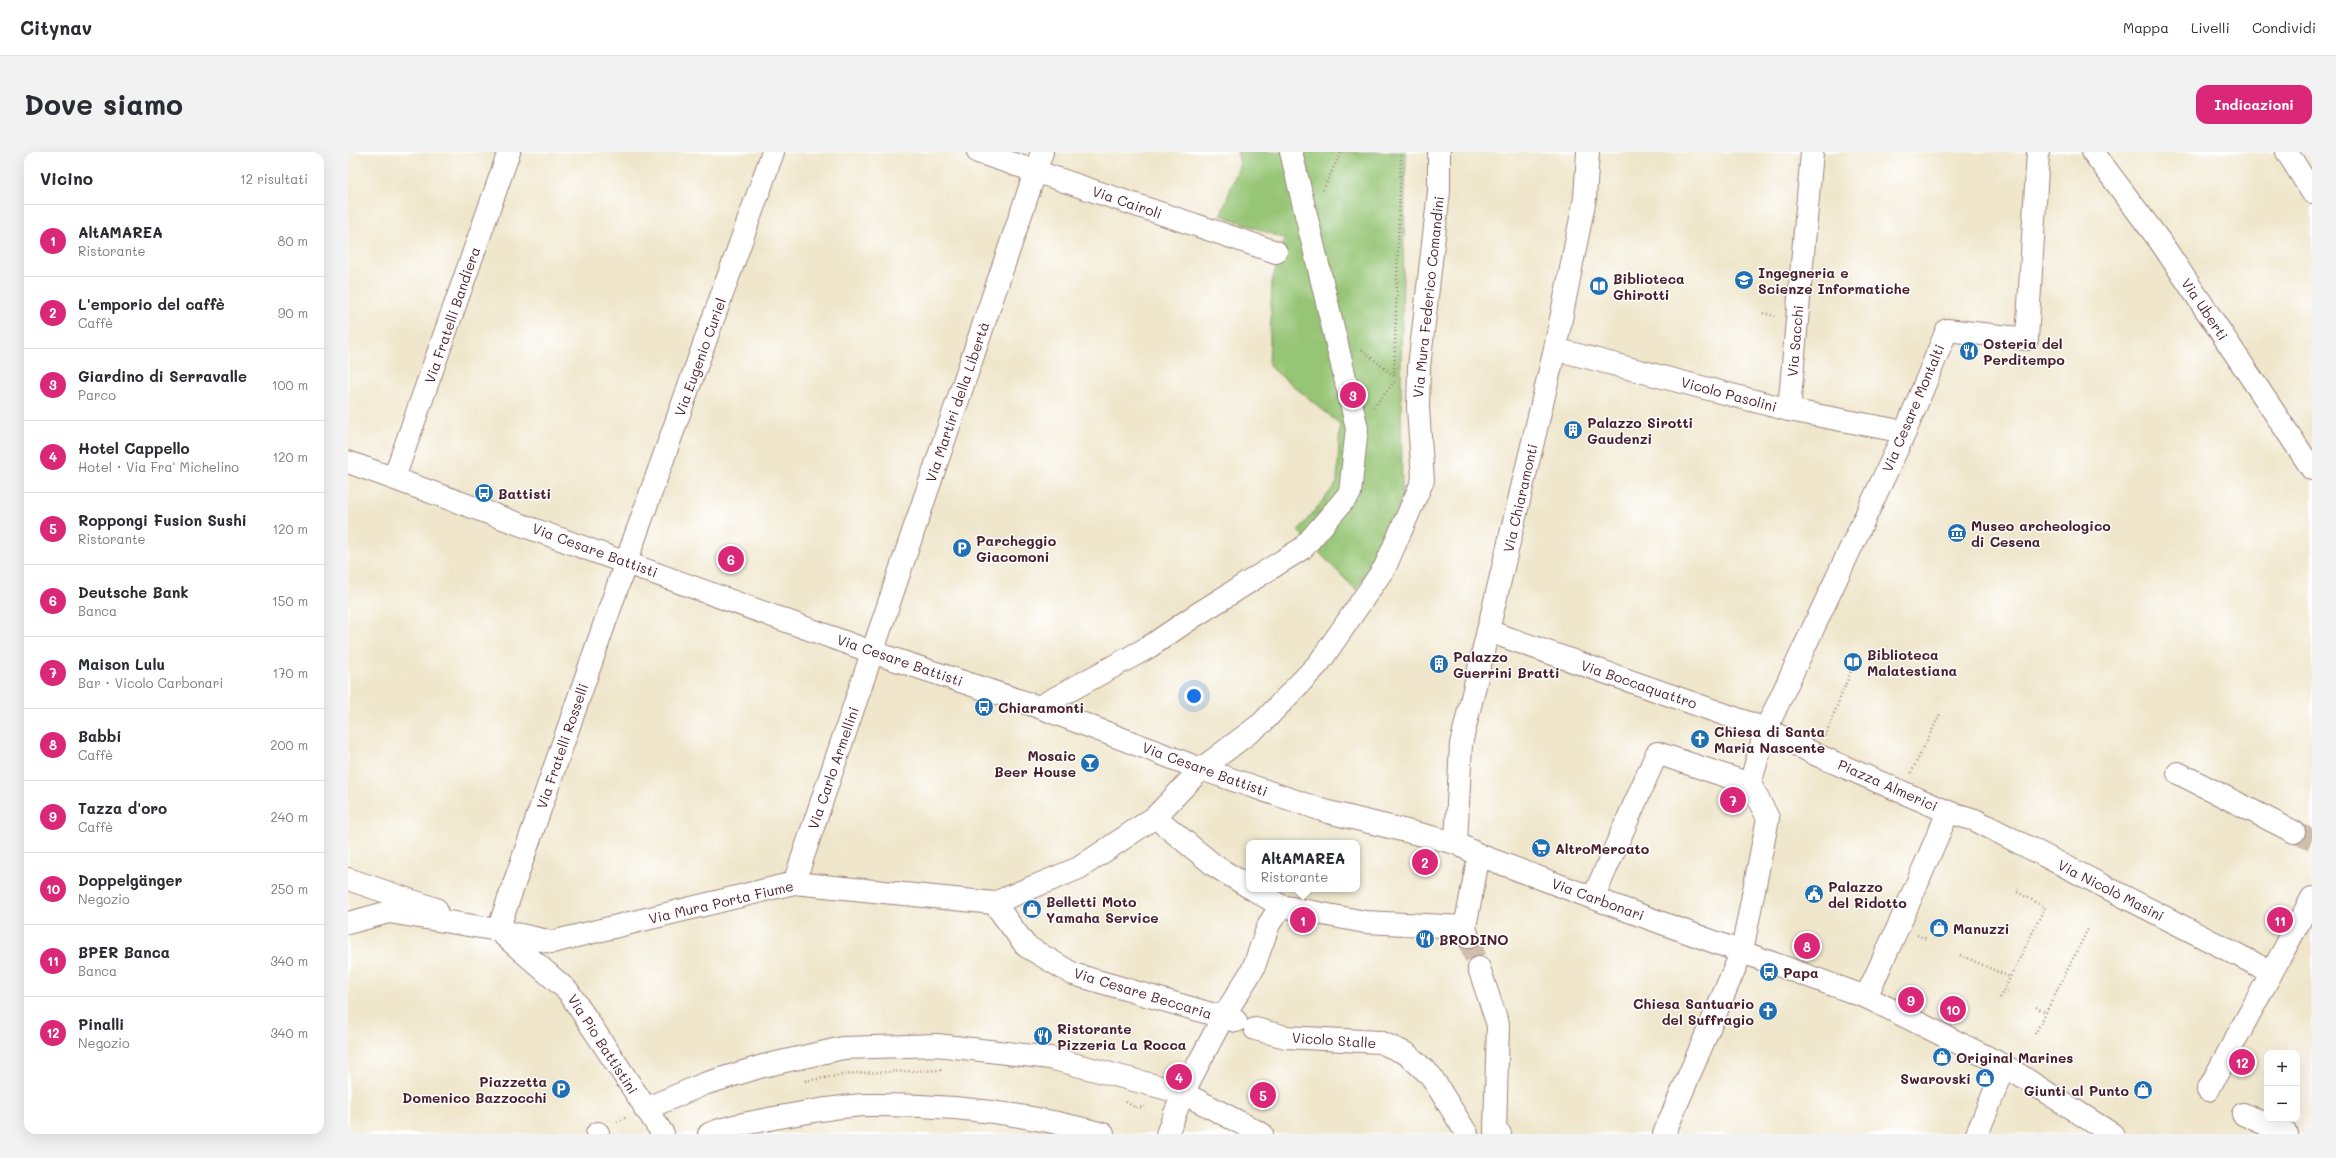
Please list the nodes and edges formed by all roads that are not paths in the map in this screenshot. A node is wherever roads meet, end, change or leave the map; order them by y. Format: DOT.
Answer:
graph roads {
  1 [pos="509,152"];
  2 [pos="773,152"];
  3 [pos="978,152"];
  4 [pos="1291,152"];
  5 [pos="1439,152"];
  6 [pos="1588,152"];
  7 [pos="1812,152"];
  8 [pos="2038,152"];
  9 [pos="2093,152"];
  10 [pos="2287,152"];
  11 [pos="1039,161"];
  12 [pos="2312,192"];
  13 [pos="1276,252"];
  14 [pos="1555,349"];
  15 [pos="1789,410"];
  16 [pos="1905,432"];
  17 [pos="348,462"];
  18 [pos="2312,469"];
  19 [pos="394,478"];
  20 [pos="626,562"];
  21 [pos="1488,631"];
  22 [pos="872,652"];
  23 [pos="1038,707"];
  24 [pos="1766,729"];
  25 [pos="1817,755"];
  26 [pos="1201,769"];
  27 [pos="2178,773"];
  28 [pos="1750,784"];
  29 [pos="1948,812"];
  30 [pos="1155,817"];
  31 [pos="2294,832"];
  32 [pos="1456,843"];
  33 [pos="1479,855"];
  34 [pos="348,879"];
  35 [pos="794,883"];
  36 [pos="1246,885"];
  37 [pos="1258,892"];
  38 [pos="1593,898"];
  39 [pos="2312,898"];
  40 [pos="994,903"];
  41 [pos="1281,906"];
  42 [pos="348,923"];
  43 [pos="498,930"];
  44 [pos="1742,951"];
  45 [pos="1479,968"];
  46 [pos="2271,972"];
  47 [pos="1866,997"];
  48 [pos="1238,1022"];
  49 [pos="2005,1066"];
  50 [pos="2208,1090"];
  51 [pos="1183,1093"];
  52 [pos="645,1109"];
  53 [pos="2243,1114"];
  54 [pos="1241,1129"];
  55 [pos="663,1134"];
  56 [pos="709,1134"];
  57 [pos="1103,1134"];
  58 [pos="1167,1134"];
  59 [pos="1262,1134"];
  60 [pos="1467,1134"];
  61 [pos="1500,1134"];
  62 [pos="1664,1134"];
  63 [pos="1977,1134"];
  64 [pos="2112,1134"];
  65 [pos="2287,1134"];
  1 -- 19 [label="street, Via Fratelli Bandiera"];
  2 -- 20 [label="street, Via Eugenio Curiel"];
  3 -- 11 [label="street, Via Cairoli"];
  4 -- 23 [label="street"];
  5 -- 26 [label="street, Via Mura Federico Comandini"];
  6 -- 14 [label="street, Via Chiaramonti"];
  7 -- 15 [label="street, Via Sacchi"];
  8 -- 16 [label="street, Via Cesare Montalti"];
  9 -- 18 [label="street, Via Uberti"];
  10 -- 12 [label="street"];
  11 -- 13 [label="street, Via Cairoli"];
  11 -- 22 [label="street, Via Martiri della Libertà"];
  14 -- 15 [label="street, Vicolo Pasolini"];
  14 -- 21 [label="street, Via Chiaramonti"];
  15 -- 16 [label="street, Vicolo Pasolini"];
  16 -- 24 [label="street, Via Cesare Montalti"];
  17 -- 19 [label="street, Via Cesare Battisti"];
  19 -- 20 [label="street, Via Cesare Battisti"];
  20 -- 22 [label="street, Via Cesare Battisti"];
  20 -- 43 [label="street, Via Fratelli Rosselli"];
  21 -- 24 [label="street, Via Boccaquattro"];
  21 -- 32 [label="street, Via Chiaramonti"];
  22 -- 23 [label="street, Via Cesare Battisti"];
  22 -- 35 [label="street, Via Carlo Armellini"];
  23 -- 26 [label="street, Via Cesare Battisti"];
  24 -- 25 [label="street, Via Boccaquattro"];
  24 -- 28 [label="street, Via Cesare Montalti"];
  25 -- 29 [label="street, Piazza Almerici"];
  26 -- 30 [label="street, Via Mura Porta Fiume"];
  26 -- 32 [label="street, Via Cesare Battisti"];
  27 -- 31 [label="street"];
  28 -- 38 [label="street"];
  28 -- 44 [label="street"];
  29 -- 46 [label="street, Via Nicolò Masini"];
  29 -- 47 [label="street, Piazza Almerici"];
  30 -- 36 [label="street"];
  30 -- 40 [label="street, Via Mura Porta Fiume"];
  32 -- 33 [label="street, Via Carbonari"];
  33 -- 38 [label="street, Via Carbonari"];
  33 -- 41 [label="street"];
  34 -- 43 [label="street"];
  35 -- 40 [label="street, Via Mura Porta Fiume"];
  35 -- 43 [label="street, Via Mura Porta Fiume"];
  37 -- 41 [label="street"];
  38 -- 44 [label="street, Via Carbonari"];
  39 -- 46 [label="street"];
  40 -- 48 [label="street, Via Cesare Beccaria"];
  41 -- 48 [label="street"];
  42 -- 43 [label="street, Via Mura Porta Fiume"];
  43 -- 52 [label="street, Via Pio Battistini"];
  44 -- 47 [label="street, Via Carbonari"];
  44 -- 62 [label="street"];
  45 -- 61 [label="street"];
  46 -- 50 [label="street"];
  47 -- 49 [label="street, Via Carbonari"];
  48 -- 51 [label="street"];
  48 -- 60 [label="street, Vicolo Stalle"];
  49 -- 63 [label="street"];
  49 -- 64 [label="street, Via Carbonari"];
  51 -- 52 [label="street"];
  51 -- 54 [label="street"];
  51 -- 58 [label="street"];
  52 -- 55 [label="street, Via Pio Battistini"];
  53 -- 65 [label="street"];
  54 -- 59 [label="street"];
  56 -- 57 [label="street"];
}
